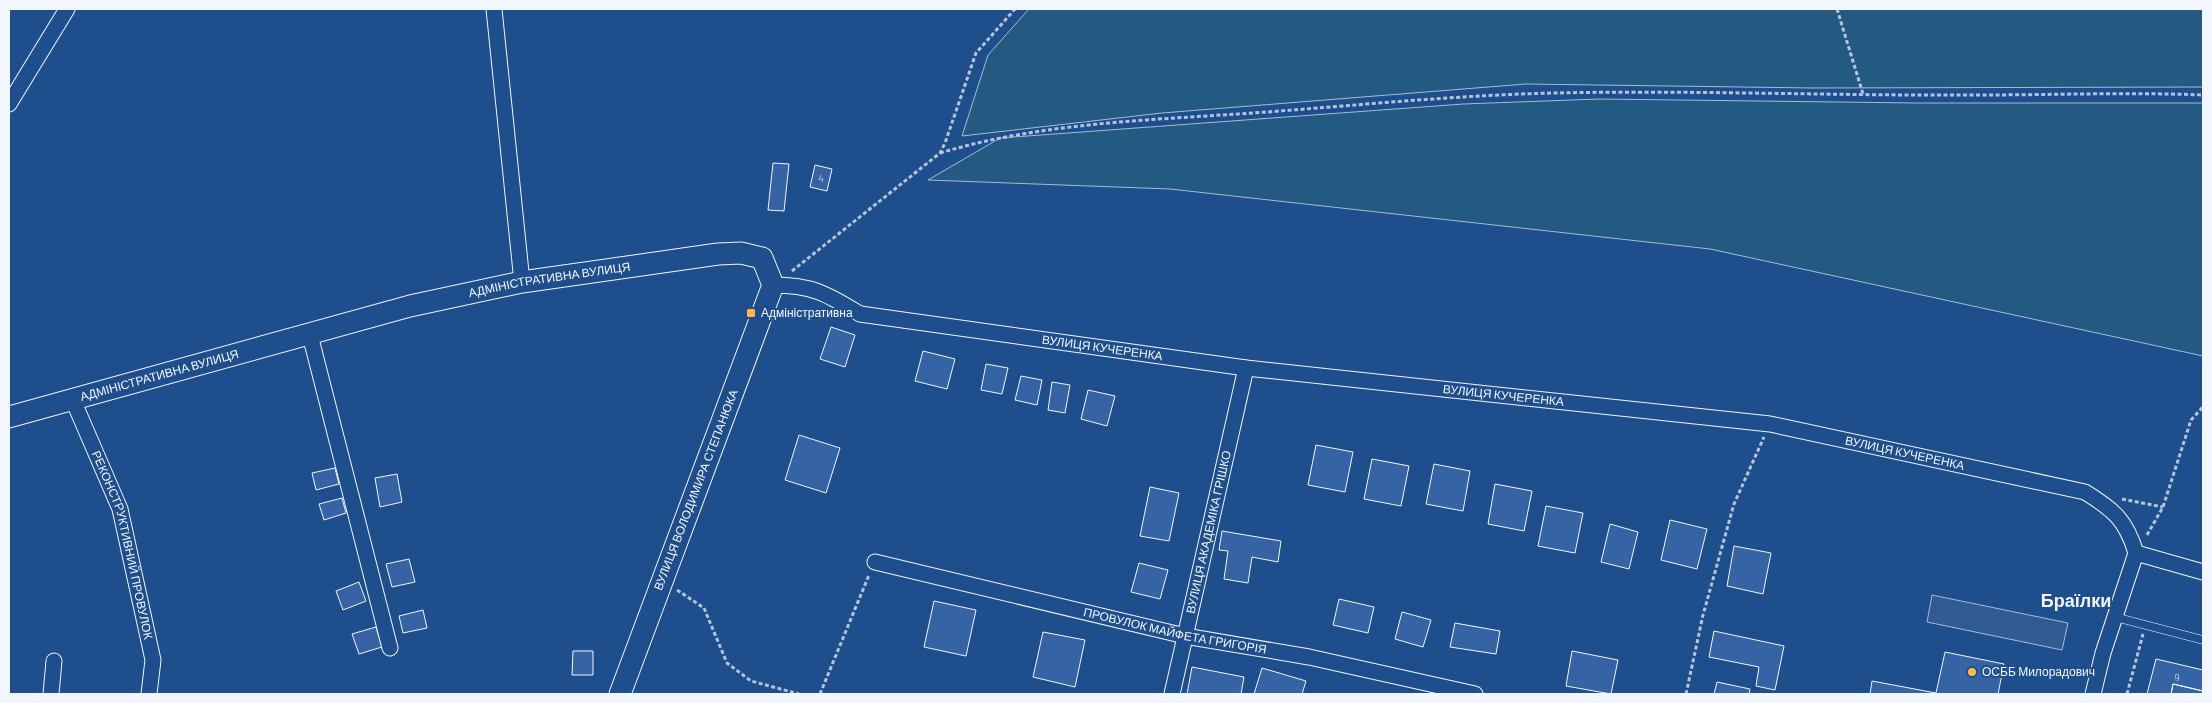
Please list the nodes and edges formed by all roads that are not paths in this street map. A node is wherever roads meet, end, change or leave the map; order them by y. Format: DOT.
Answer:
graph roads {
  1 [pos="67,9"];
  2 [pos="494,9"];
  3 [pos="9,104"];
  4 [pos="522,282"];
  5 [pos="773,285"];
  6 [pos="310,335"];
  7 [pos="1246,368"];
  8 [pos="73,400"];
  9 [pos="9,418"];
  10 [pos="2136,553"];
  11 [pos="875,562"];
  12 [pos="2203,572"];
  13 [pos="2115,617"];
  14 [pos="1185,636"];
  15 [pos="2203,640"];
  16 [pos="390,648"];
  17 [pos="54,660"];
  18 [pos="51,694"];
  19 [pos="149,694"];
  20 [pos="620,694"];
  21 [pos="1172,694"];
  22 [pos="1475,694"];
  23 [pos="2093,694"];
  1 -- 3 [label="street"];
  2 -- 4 [label="street"];
  4 -- 5 [label="street, АДМІНІСТРАТИВНА ВУЛИЦЯ"];
  4 -- 6 [label="street, АДМІНІСТРАТИВНА ВУЛИЦЯ"];
  5 -- 7 [label="street, ВУЛИЦЯ КУЧЕРЕНКА"];
  5 -- 20 [label="street, ВУЛИЦЯ ВОЛОДИМИРА СТЕПАНЮКА"];
  6 -- 8 [label="street, АДМІНІСТРАТИВНА ВУЛИЦЯ"];
  6 -- 16 [label="street"];
  7 -- 10 [label="street, ВУЛИЦЯ КУЧЕРЕНКА"];
  7 -- 14 [label="street, ВУЛИЦЯ АКАДЕМІКА ГРІШКО"];
  8 -- 9 [label="street, АДМІНІСТРАТИВНА ВУЛИЦЯ"];
  8 -- 19 [label="street, РЕКОНСТРУКТИВНИЙ ПРОВУЛОК"];
  10 -- 12 [label="street"];
  10 -- 13 [label="street"];
  11 -- 14 [label="street, ПРОВУЛОК МАЙФЕТА ГРИГОРІЯ"];
  13 -- 15 [label="lane"];
  13 -- 23 [label="street"];
  14 -- 21 [label="street, ВУЛИЦЯ АКАДЕМІКА ГРІШКО"];
  14 -- 22 [label="street, ПРОВУЛОК МАЙФЕТА ГРИГОРІЯ"];
  17 -- 18 [label="street"];
}
